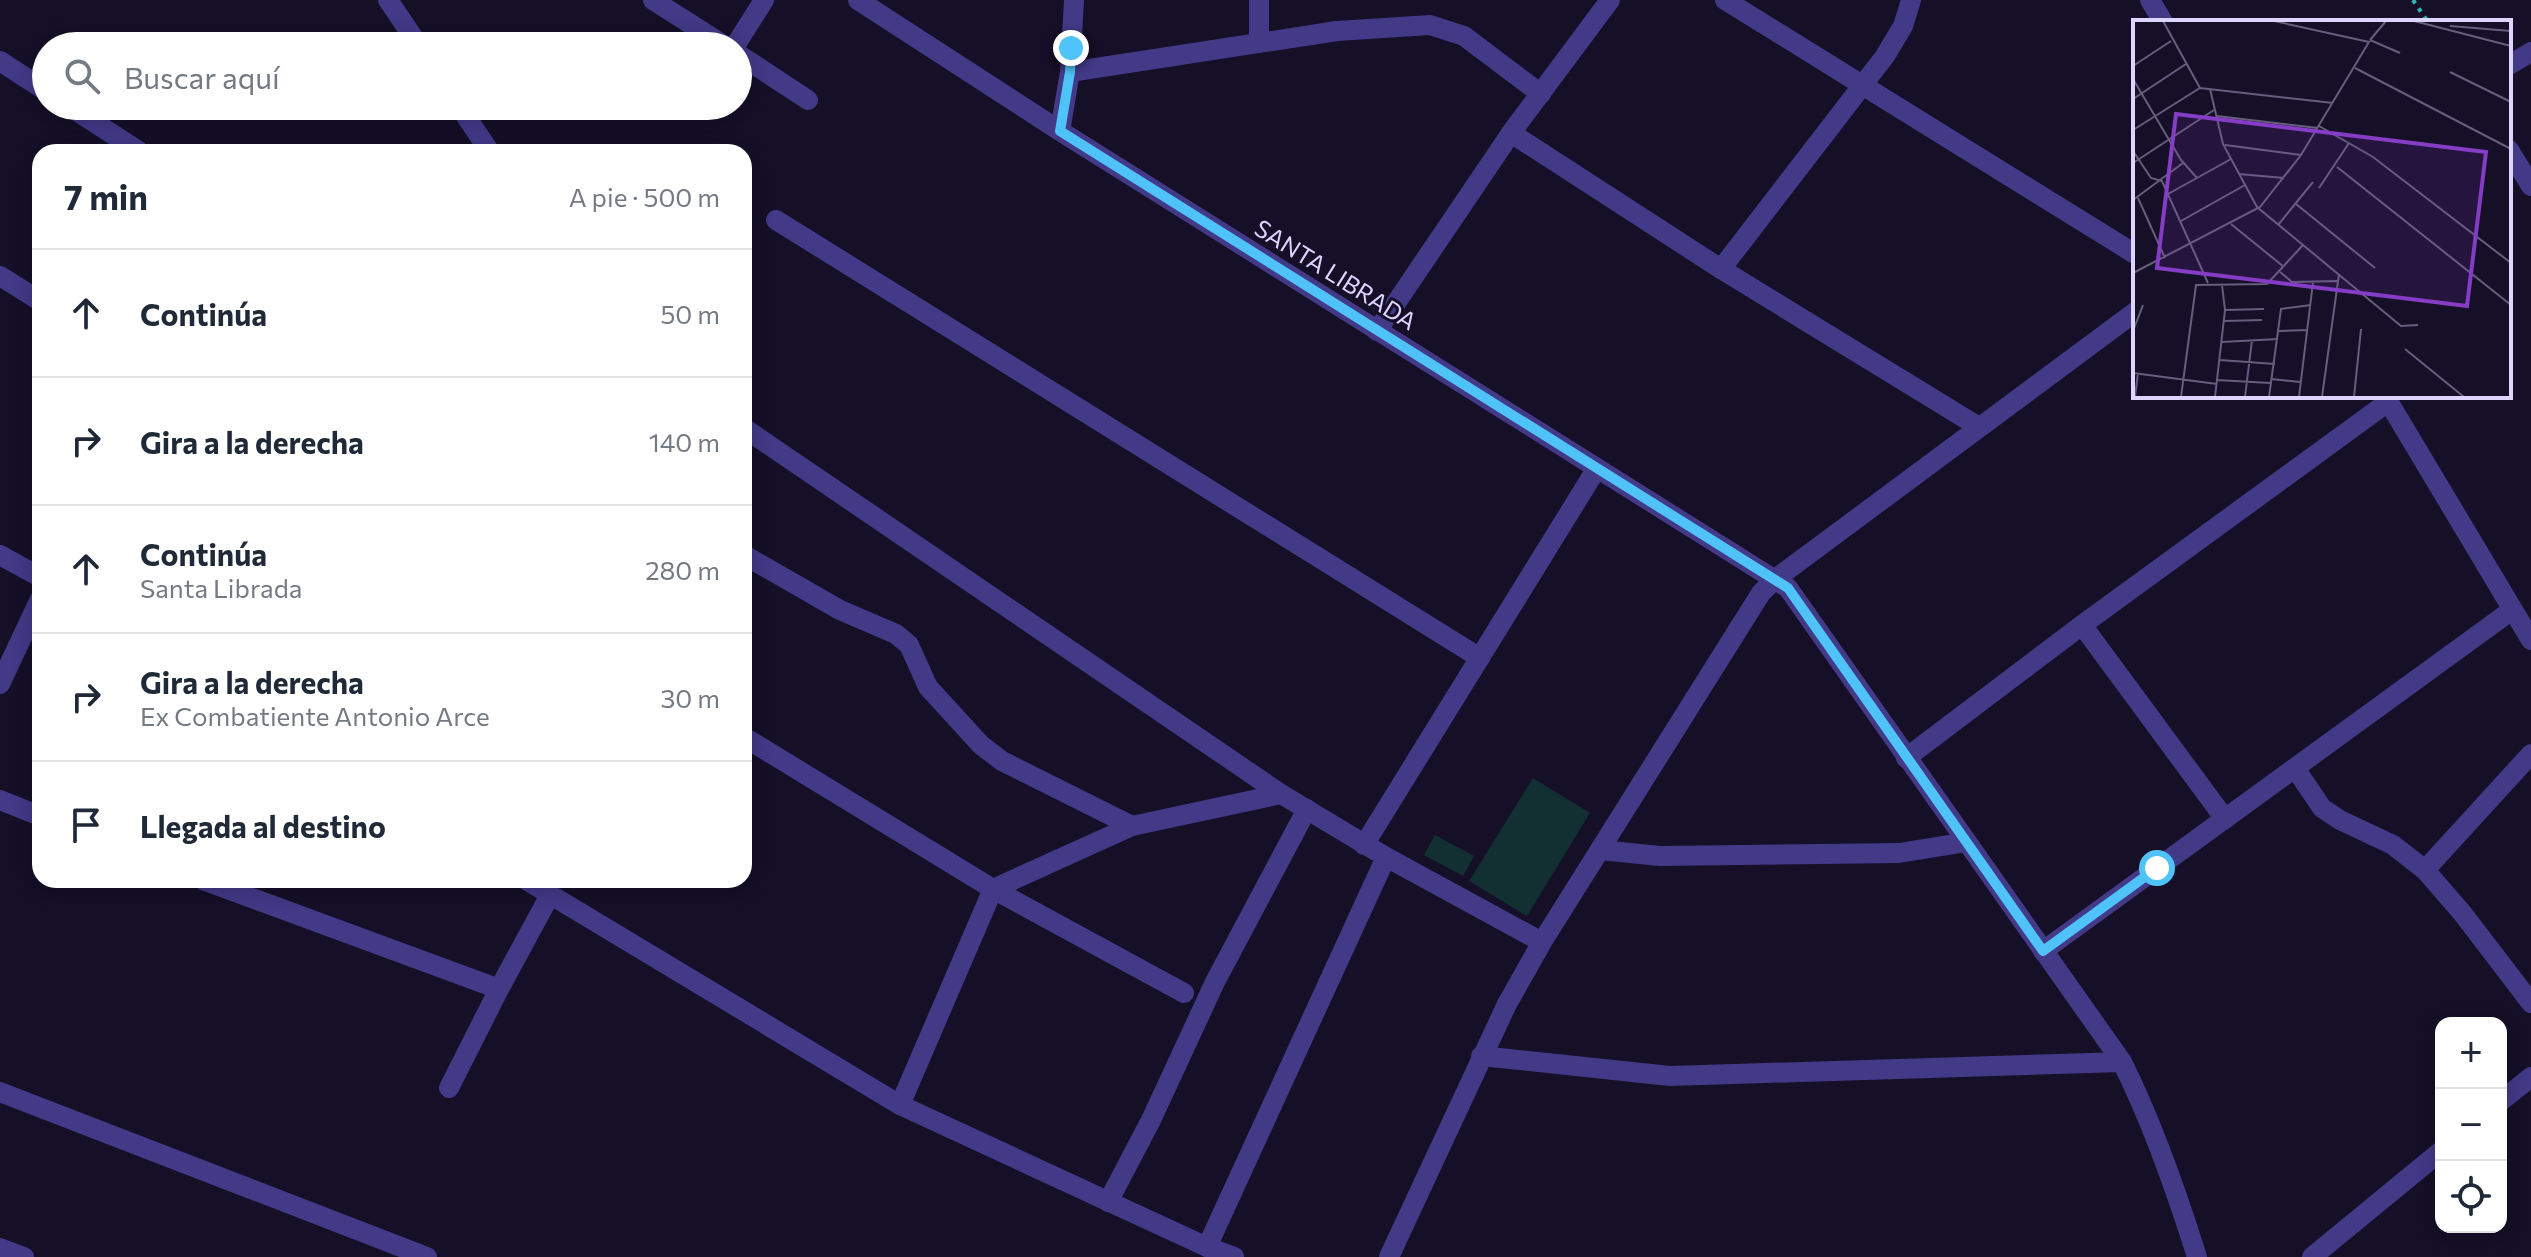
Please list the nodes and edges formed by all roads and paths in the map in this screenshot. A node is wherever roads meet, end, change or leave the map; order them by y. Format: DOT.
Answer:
graph roads {
  1 [pos="388,0"];
  2 [pos="653,0"];
  3 [pos="764,0"];
  4 [pos="858,0"];
  5 [pos="1074,0"];
  6 [pos="1259,0"];
  7 [pos="1610,0"];
  8 [pos="1725,0"];
  9 [pos="1911,0"];
  10 [pos="2150,0"];
  11 [pos="2413,0"];
  12 [pos="2162,20"];
  13 [pos="2427,20"];
  14 [pos="410,32"];
  15 [pos="703,32"];
  16 [pos="744,32"];
  17 [pos="1259,43"];
  18 [pos="2531,52"];
  19 [pos="0,61"];
  20 [pos="752,63"];
  21 [pos="2511,64"];
  22 [pos="1070,72"];
  23 [pos="32,82"];
  24 [pos="1862,85"];
  25 [pos="1541,94"];
  26 [pos="808,100"];
  27 [pos="91,120"];
  28 [pos="468,120"];
  29 [pos="1060,131"];
  30 [pos="1511,133"];
  31 [pos="128,144"];
  32 [pos="485,144"];
  33 [pos="2511,153"];
  34 [pos="2531,186"];
  35 [pos="776,220"];
  36 [pos="2133,253"];
  37 [pos="1721,269"];
  38 [pos="0,276"];
  39 [pos="32,296"];
  40 [pos="2133,313"];
  41 [pos="1377,331"];
  42 [pos="2387,399"];
  43 [pos="1979,427"];
  44 [pos="752,433"];
  45 [pos="1597,468"];
  46 [pos="0,555"];
  47 [pos="752,560"];
  48 [pos="32,573"];
  49 [pos="1781,584"];
  50 [pos="2512,610"];
  51 [pos="32,616"];
  52 [pos="2082,625"];
  53 [pos="2531,640"];
  54 [pos="1480,658"];
  55 [pos="0,684"];
  56 [pos="752,742"];
  57 [pos="2531,754"];
  58 [pos="1906,758"];
  59 [pos="2295,768"];
  60 [pos="1281,794"];
  61 [pos="0,800"];
  62 [pos="1307,809"];
  63 [pos="32,813"];
  64 [pos="2225,819"];
  65 [pos="1132,826"];
  66 [pos="1967,842"];
  67 [pos="1364,845"];
  68 [pos="1600,850"];
  69 [pos="1386,857"];
  70 [pos="2425,870"];
  71 [pos="225,888"];
  72 [pos="539,888"];
  73 [pos="993,889"];
  74 [pos="550,895"];
  75 [pos="1542,942"];
  76 [pos="2043,951"];
  77 [pos="499,989"];
  78 [pos="1184,993"];
  79 [pos="2531,1003"];
  80 [pos="1481,1056"];
  81 [pos="2122,1062"];
  82 [pos="2531,1077"];
  83 [pos="449,1088"];
  84 [pos="0,1092"];
  85 [pos="2507,1096"];
  86 [pos="900,1105"];
  87 [pos="2435,1156"];
  88 [pos="1108,1202"];
  89 [pos="1207,1247"];
  90 [pos="0,1248"];
  91 [pos="24,1257"];
  92 [pos="427,1257"];
  93 [pos="1234,1257"];
  94 [pos="1389,1257"];
  95 [pos="2197,1257"];
  96 [pos="2312,1257"];
  1 -- 14 [label="street"];
  2 -- 15 [label="street"];
  3 -- 16 [label="street"];
  4 -- 29 [label="street, SANTA LIBRADA"];
  5 -- 22 [label="street"];
  6 -- 17 [label="street"];
  7 -- 25 [label="street"];
  8 -- 24 [label="street"];
  9 -- 24 [label="street"];
  10 -- 12 [label="street"];
  11 -- 13 [label="path"];
  17 -- 22 [label="street"];
  17 -- 25 [label="street"];
  18 -- 21 [label="street"];
  19 -- 23 [label="street"];
  20 -- 26 [label="street"];
  22 -- 29 [label="street"];
  24 -- 36 [label="street"];
  24 -- 37 [label="street"];
  25 -- 30 [label="street"];
  27 -- 31 [label="street"];
  28 -- 32 [label="street"];
  29 -- 41 [label="street, SANTA LIBRADA"];
  30 -- 37 [label="street"];
  30 -- 41 [label="street"];
  33 -- 34 [label="street"];
  35 -- 54 [label="street"];
  37 -- 43 [label="street"];
  38 -- 39 [label="street"];
  40 -- 43 [label="street"];
  41 -- 45 [label="street, SANTA LIBRADA"];
  42 -- 50 [label="street"];
  42 -- 52 [label="street"];
  43 -- 49 [label="street"];
  44 -- 60 [label="street"];
  45 -- 49 [label="street, SANTA LIBRADA"];
  45 -- 54 [label="street"];
  46 -- 48 [label="street"];
  47 -- 65 [label="street"];
  49 -- 58 [label="street"];
  49 -- 68 [label="street"];
  50 -- 53 [label="street"];
  50 -- 59 [label="street"];
  51 -- 55 [label="street"];
  52 -- 58 [label="street"];
  52 -- 64 [label="street"];
  54 -- 67 [label="street"];
  56 -- 73 [label="street"];
  57 -- 70 [label="street"];
  58 -- 66 [label="street"];
  59 -- 64 [label="street"];
  59 -- 70 [label="street"];
  60 -- 62 [label="street"];
  60 -- 65 [label="street"];
  61 -- 63 [label="street"];
  62 -- 67 [label="street"];
  62 -- 88 [label="street"];
  64 -- 76 [label="street"];
  65 -- 73 [label="street"];
  66 -- 68 [label="street"];
  66 -- 76 [label="street"];
  67 -- 69 [label="street"];
  68 -- 75 [label="street"];
  69 -- 75 [label="street"];
  69 -- 89 [label="street"];
  70 -- 79 [label="street"];
  71 -- 77 [label="street"];
  72 -- 74 [label="street"];
  73 -- 78 [label="street"];
  73 -- 86 [label="street"];
  74 -- 77 [label="street"];
  74 -- 86 [label="street"];
  75 -- 80 [label="street"];
  76 -- 81 [label="street"];
  77 -- 83 [label="street"];
  80 -- 81 [label="street"];
  80 -- 94 [label="street"];
  81 -- 95 [label="street"];
  82 -- 85 [label="street"];
  84 -- 92 [label="street"];
  86 -- 88 [label="street"];
  87 -- 96 [label="street"];
  88 -- 89 [label="street"];
  89 -- 93 [label="street"];
  90 -- 91 [label="street"];
}
